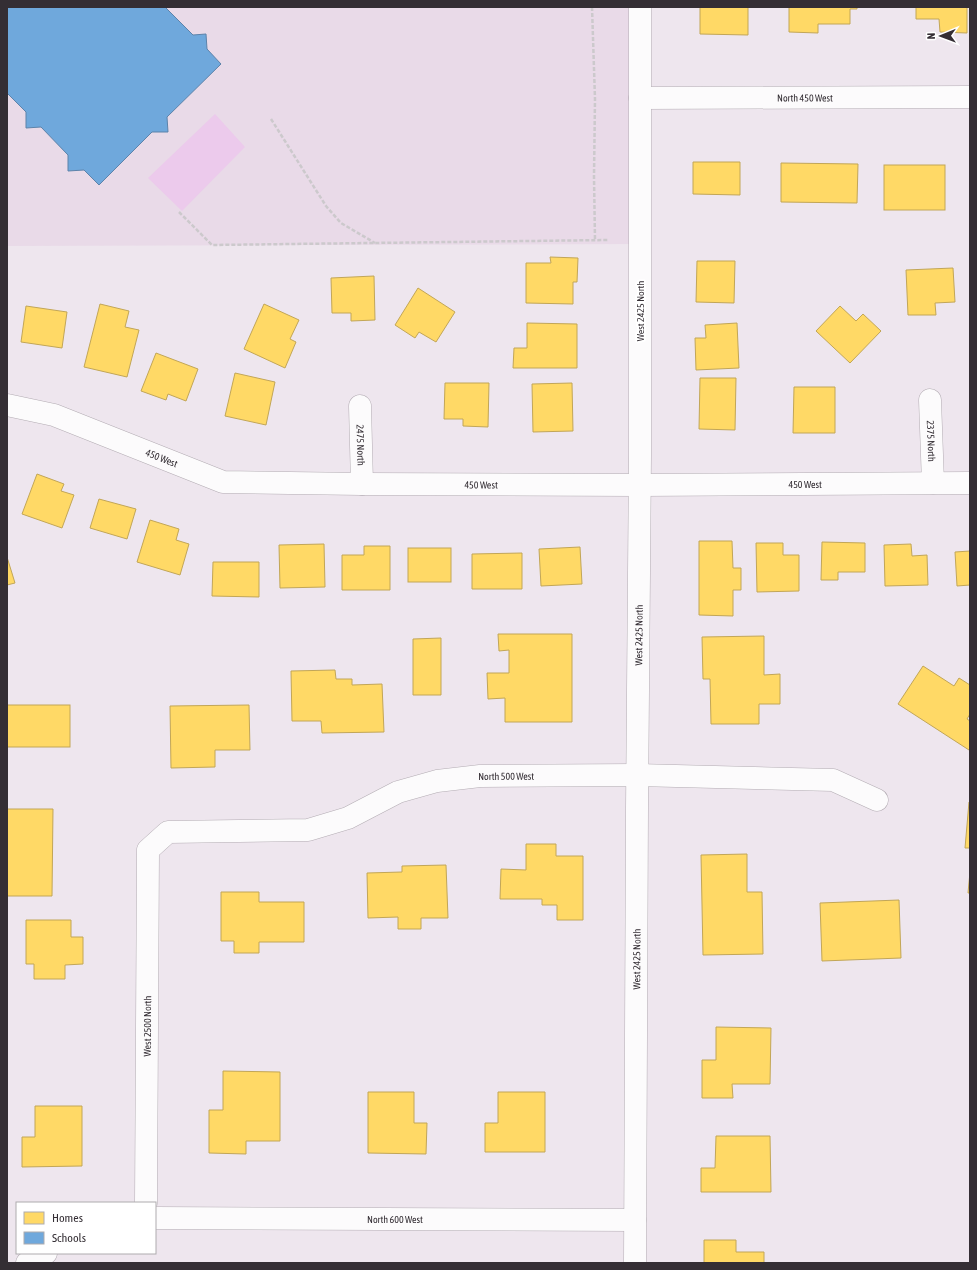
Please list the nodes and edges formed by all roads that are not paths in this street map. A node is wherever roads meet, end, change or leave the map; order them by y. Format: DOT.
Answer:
graph roads {
  1 [pos="640,7"];
  2 [pos="970,97"];
  3 [pos="640,98"];
  4 [pos="930,400"];
  5 [pos="7,405"];
  6 [pos="360,406"];
  7 [pos="933,483"];
  8 [pos="970,483"];
  9 [pos="362,484"];
  10 [pos="639,485"];
  11 [pos="637,775"];
  12 [pos="877,800"];
  13 [pos="148,850"];
  14 [pos="146,1202"];
  15 [pos="156,1218"];
  16 [pos="635,1220"];
  17 [pos="44,1254"];
  18 [pos="26,1263"];
  19 [pos="635,1263"];
  1 -- 3 [label="street, West 2425 North"];
  2 -- 3 [label="street, North 450 West"];
  3 -- 10 [label="street, West 2425 North"];
  4 -- 7 [label="street, 2375 North"];
  5 -- 9 [label="street, 450 West"];
  6 -- 9 [label="street, 2475 North"];
  7 -- 8 [label="street, 450 West"];
  7 -- 10 [label="street, 450 West"];
  9 -- 10 [label="street, 450 West"];
  10 -- 11 [label="street, West 2425 North"];
  11 -- 12 [label="street, North 500 West"];
  11 -- 13 [label="street, North 500 West"];
  11 -- 16 [label="street, West 2425 North"];
  13 -- 14 [label="street, West 2500 North"];
  15 -- 16 [label="street, North 600 West"];
  16 -- 19 [label="street, West 2425 North"];
  17 -- 18 [label="street"];
}
